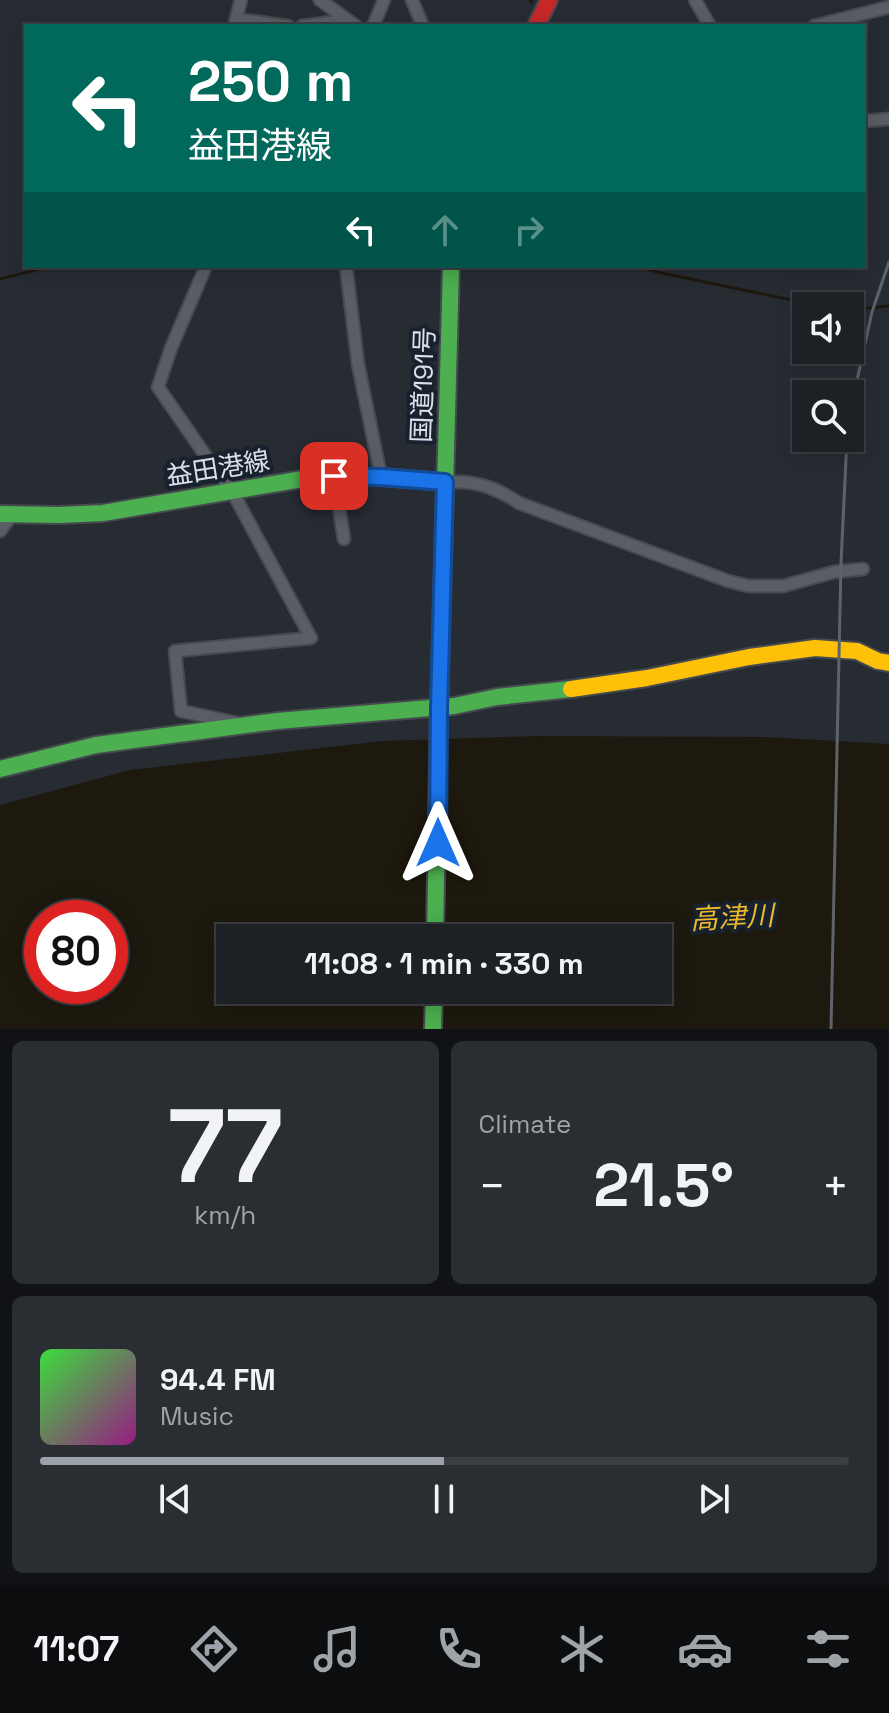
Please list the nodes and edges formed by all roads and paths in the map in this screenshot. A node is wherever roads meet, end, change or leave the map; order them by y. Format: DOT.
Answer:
graph roads {
  1 [pos="241,0"];
  2 [pos="320,0"];
  3 [pos="384,0"];
  4 [pos="412,0"];
  5 [pos="549,0"];
  6 [pos="695,0"];
  7 [pos="880,6"];
  8 [pos="235,23"];
  9 [pos="352,23"];
  10 [pos="374,24"];
  11 [pos="422,24"];
  12 [pos="537,24"];
  13 [pos="709,24"];
  14 [pos="821,24"];
  15 [pos="889,119"];
  16 [pos="866,121"];
  17 [pos="205,268"];
  18 [pos="346,268"];
  19 [pos="451,268"];
  20 [pos="334,476"];
  21 [pos="381,477"];
  22 [pos="445,482"];
  23 [pos="232,491"];
  24 [pos="6,515"];
  25 [pos="0,531"];
  26 [pos="344,539"];
  27 [pos="863,569"];
  28 [pos="889,663"];
  29 [pos="439,708"];
  30 [pos="247,725"];
  31 [pos="0,769"];
  32 [pos="435,924"];
  33 [pos="434,1004"];
  34 [pos="433,1029"];
  1 -- 8 [label="street"];
  2 -- 9 [label="street"];
  3 -- 10 [label="street"];
  4 -- 11 [label="street"];
  5 -- 12 [label="main road"];
  6 -- 13 [label="street"];
  7 -- 14 [label="street"];
  15 -- 16 [label="street"];
  17 -- 23 [label="street"];
  18 -- 21 [label="street"];
  19 -- 22 [label="main road, 国道191号"];
  20 -- 21 [label="main road, 益田港線"];
  20 -- 23 [label="main road, 益田港線"];
  20 -- 26 [label="street"];
  21 -- 22 [label="main road, 益田港線"];
  22 -- 27 [label="street"];
  22 -- 29 [label="main road, 国道191号"];
  23 -- 24 [label="main road, 益田港線"];
  23 -- 30 [label="street"];
  24 -- 25 [label="street"];
  28 -- 29 [label="main road"];
  29 -- 30 [label="main road"];
  29 -- 32 [label="main road, 国道191号"];
  30 -- 31 [label="main road"];
  33 -- 34 [label="main road"];
}
